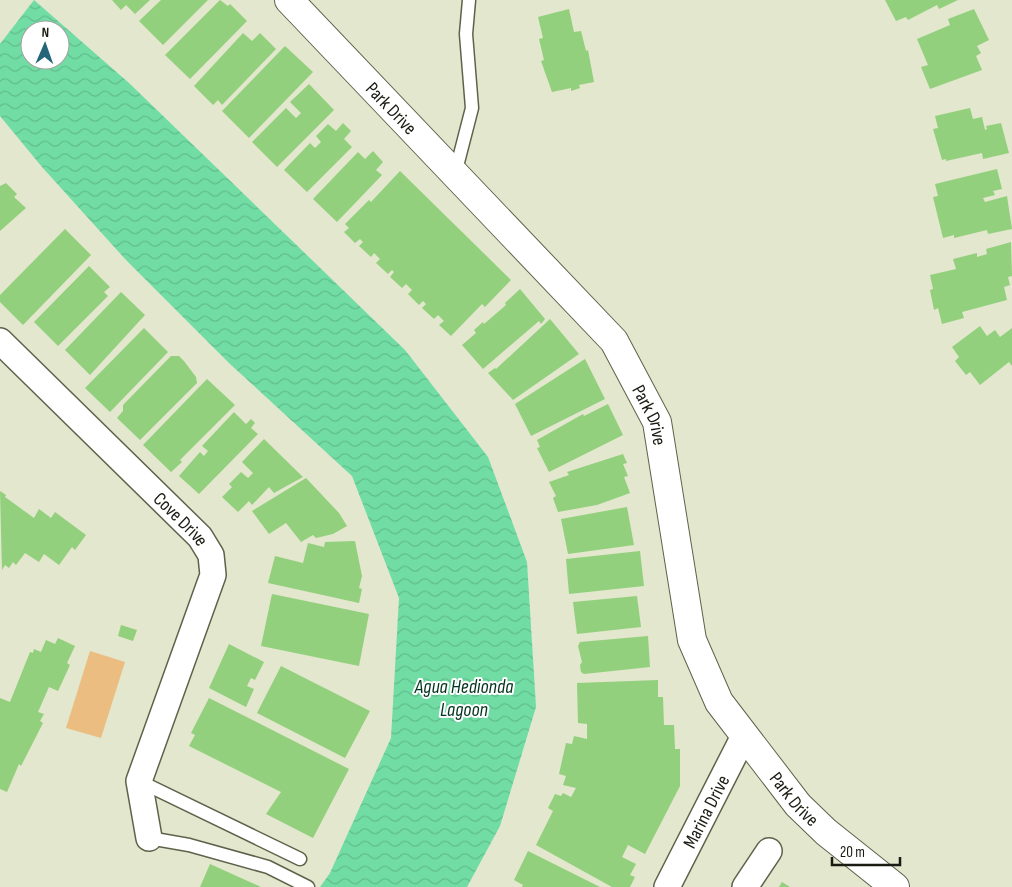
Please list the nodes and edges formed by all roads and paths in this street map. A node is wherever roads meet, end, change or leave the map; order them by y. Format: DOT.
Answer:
graph roads {
  1 [pos="289,0"];
  2 [pos="468,0"];
  3 [pos="455,174"];
  4 [pos="0,341"];
  5 [pos="744,736"];
  6 [pos="139,781"];
  7 [pos="149,838"];
  8 [pos="769,851"];
  9 [pos="300,859"];
  10 [pos="308,887"];
  11 [pos="667,887"];
  12 [pos="745,887"];
  13 [pos="895,887"];
  1 -- 3 [label="street, Park Drive"];
  2 -- 3 [label="lane"];
  3 -- 5 [label="street, Park Drive"];
  4 -- 6 [label="street, Cove Drive"];
  5 -- 11 [label="street, Marina Drive"];
  5 -- 13 [label="street, Park Drive"];
  6 -- 7 [label="street, Cove Drive"];
  6 -- 9 [label="lane"];
  7 -- 10 [label="lane"];
  8 -- 12 [label="street"];
}
